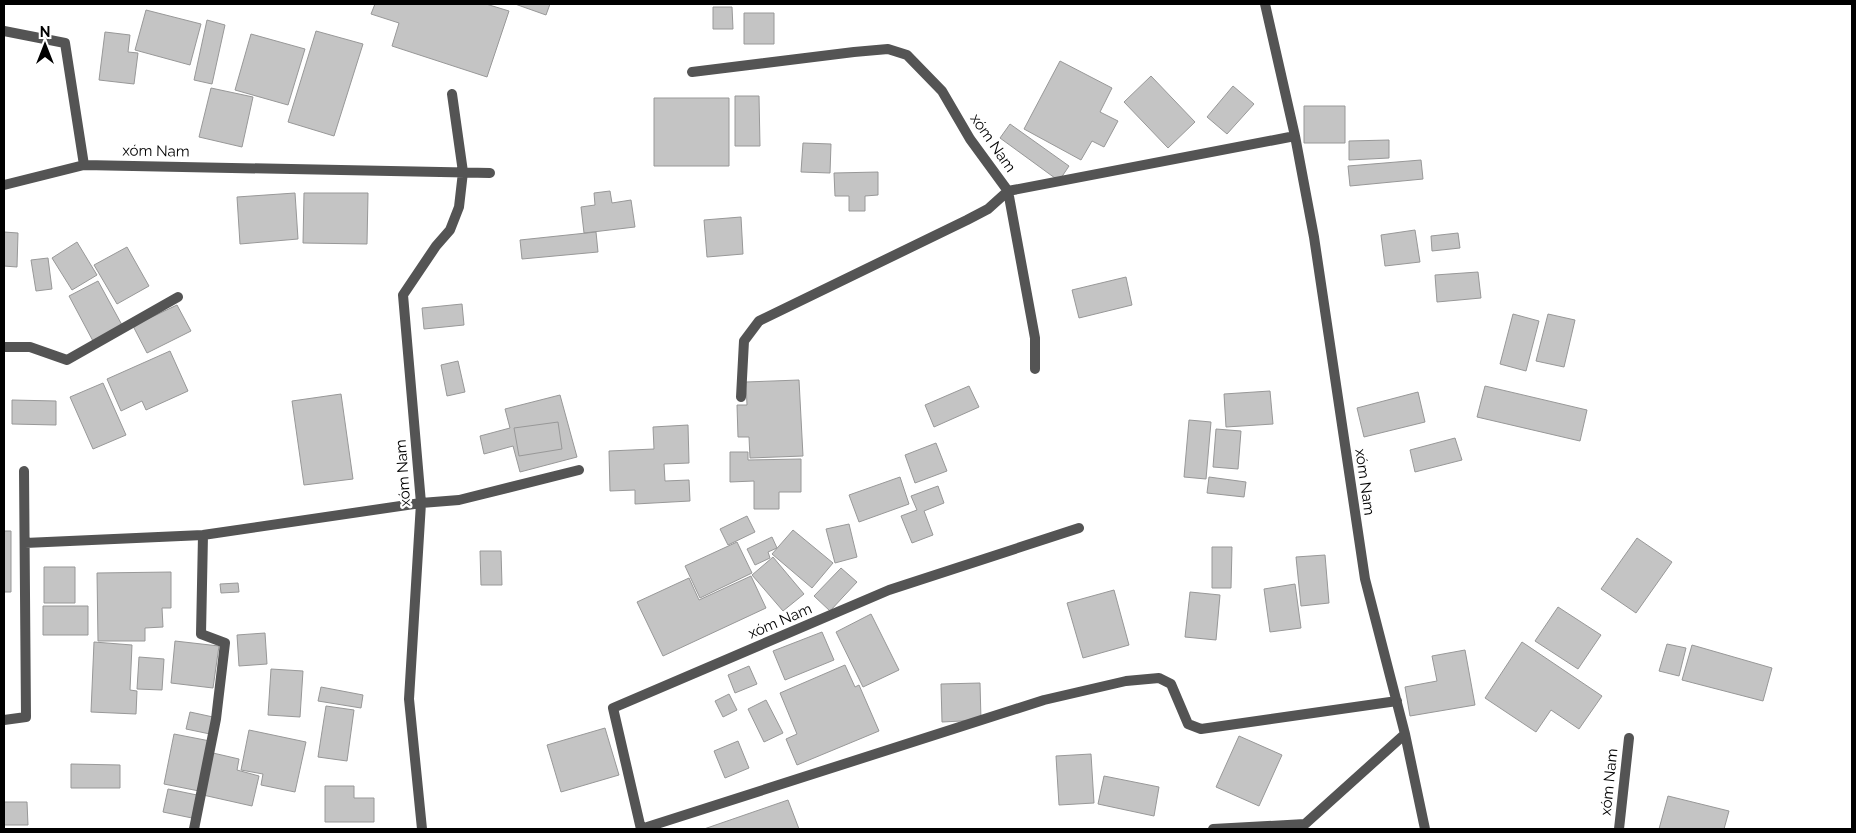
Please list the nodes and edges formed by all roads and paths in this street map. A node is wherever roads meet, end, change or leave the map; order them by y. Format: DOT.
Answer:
graph roads {
  1 [pos="1266,4"];
  2 [pos="4,31"];
  3 [pos="692,72"];
  4 [pos="452,94"];
  5 [pos="1295,136"];
  6 [pos="84,165"];
  7 [pos="463,172"];
  8 [pos="490,173"];
  9 [pos="4,185"];
  10 [pos="1008,191"];
  11 [pos="178,297"];
  12 [pos="4,348"];
  13 [pos="1035,369"];
  14 [pos="740,396"];
  15 [pos="579,470"];
  16 [pos="24,472"];
  17 [pos="421,503"];
  18 [pos="1079,528"];
  19 [pos="203,535"];
  20 [pos="25,543"];
  21 [pos="1397,701"];
  22 [pos="4,720"];
  23 [pos="1405,734"];
  24 [pos="1629,738"];
  25 [pos="194,829"];
  26 [pos="422,829"];
  27 [pos="641,829"];
  28 [pos="1213,829"];
  29 [pos="1425,829"];
  30 [pos="1619,829"];
  1 -- 5 [label="lane, xóm Nam"];
  2 -- 6 [label="lane"];
  3 -- 10 [label="lane, xóm Nam"];
  4 -- 7 [label="lane"];
  5 -- 10 [label="lane, xóm Nam"];
  5 -- 21 [label="lane, xóm Nam"];
  6 -- 7 [label="lane, xóm Nam"];
  6 -- 9 [label="lane, xóm Nam"];
  7 -- 8 [label="lane, xóm Nam"];
  7 -- 17 [label="lane, xóm Nam"];
  10 -- 13 [label="lane"];
  10 -- 14 [label="lane"];
  11 -- 12 [label="lane"];
  15 -- 17 [label="lane"];
  16 -- 20 [label="lane"];
  17 -- 19 [label="lane"];
  17 -- 26 [label="lane, xóm Nam"];
  18 -- 27 [label="lane, xóm Nam"];
  19 -- 20 [label="lane"];
  19 -- 25 [label="lane"];
  20 -- 22 [label="lane"];
  21 -- 23 [label="lane, xóm Nam"];
  21 -- 27 [label="lane"];
  23 -- 28 [label="lane"];
  23 -- 29 [label="lane, xóm Nam"];
  24 -- 30 [label="lane, xóm Nam"];
}
